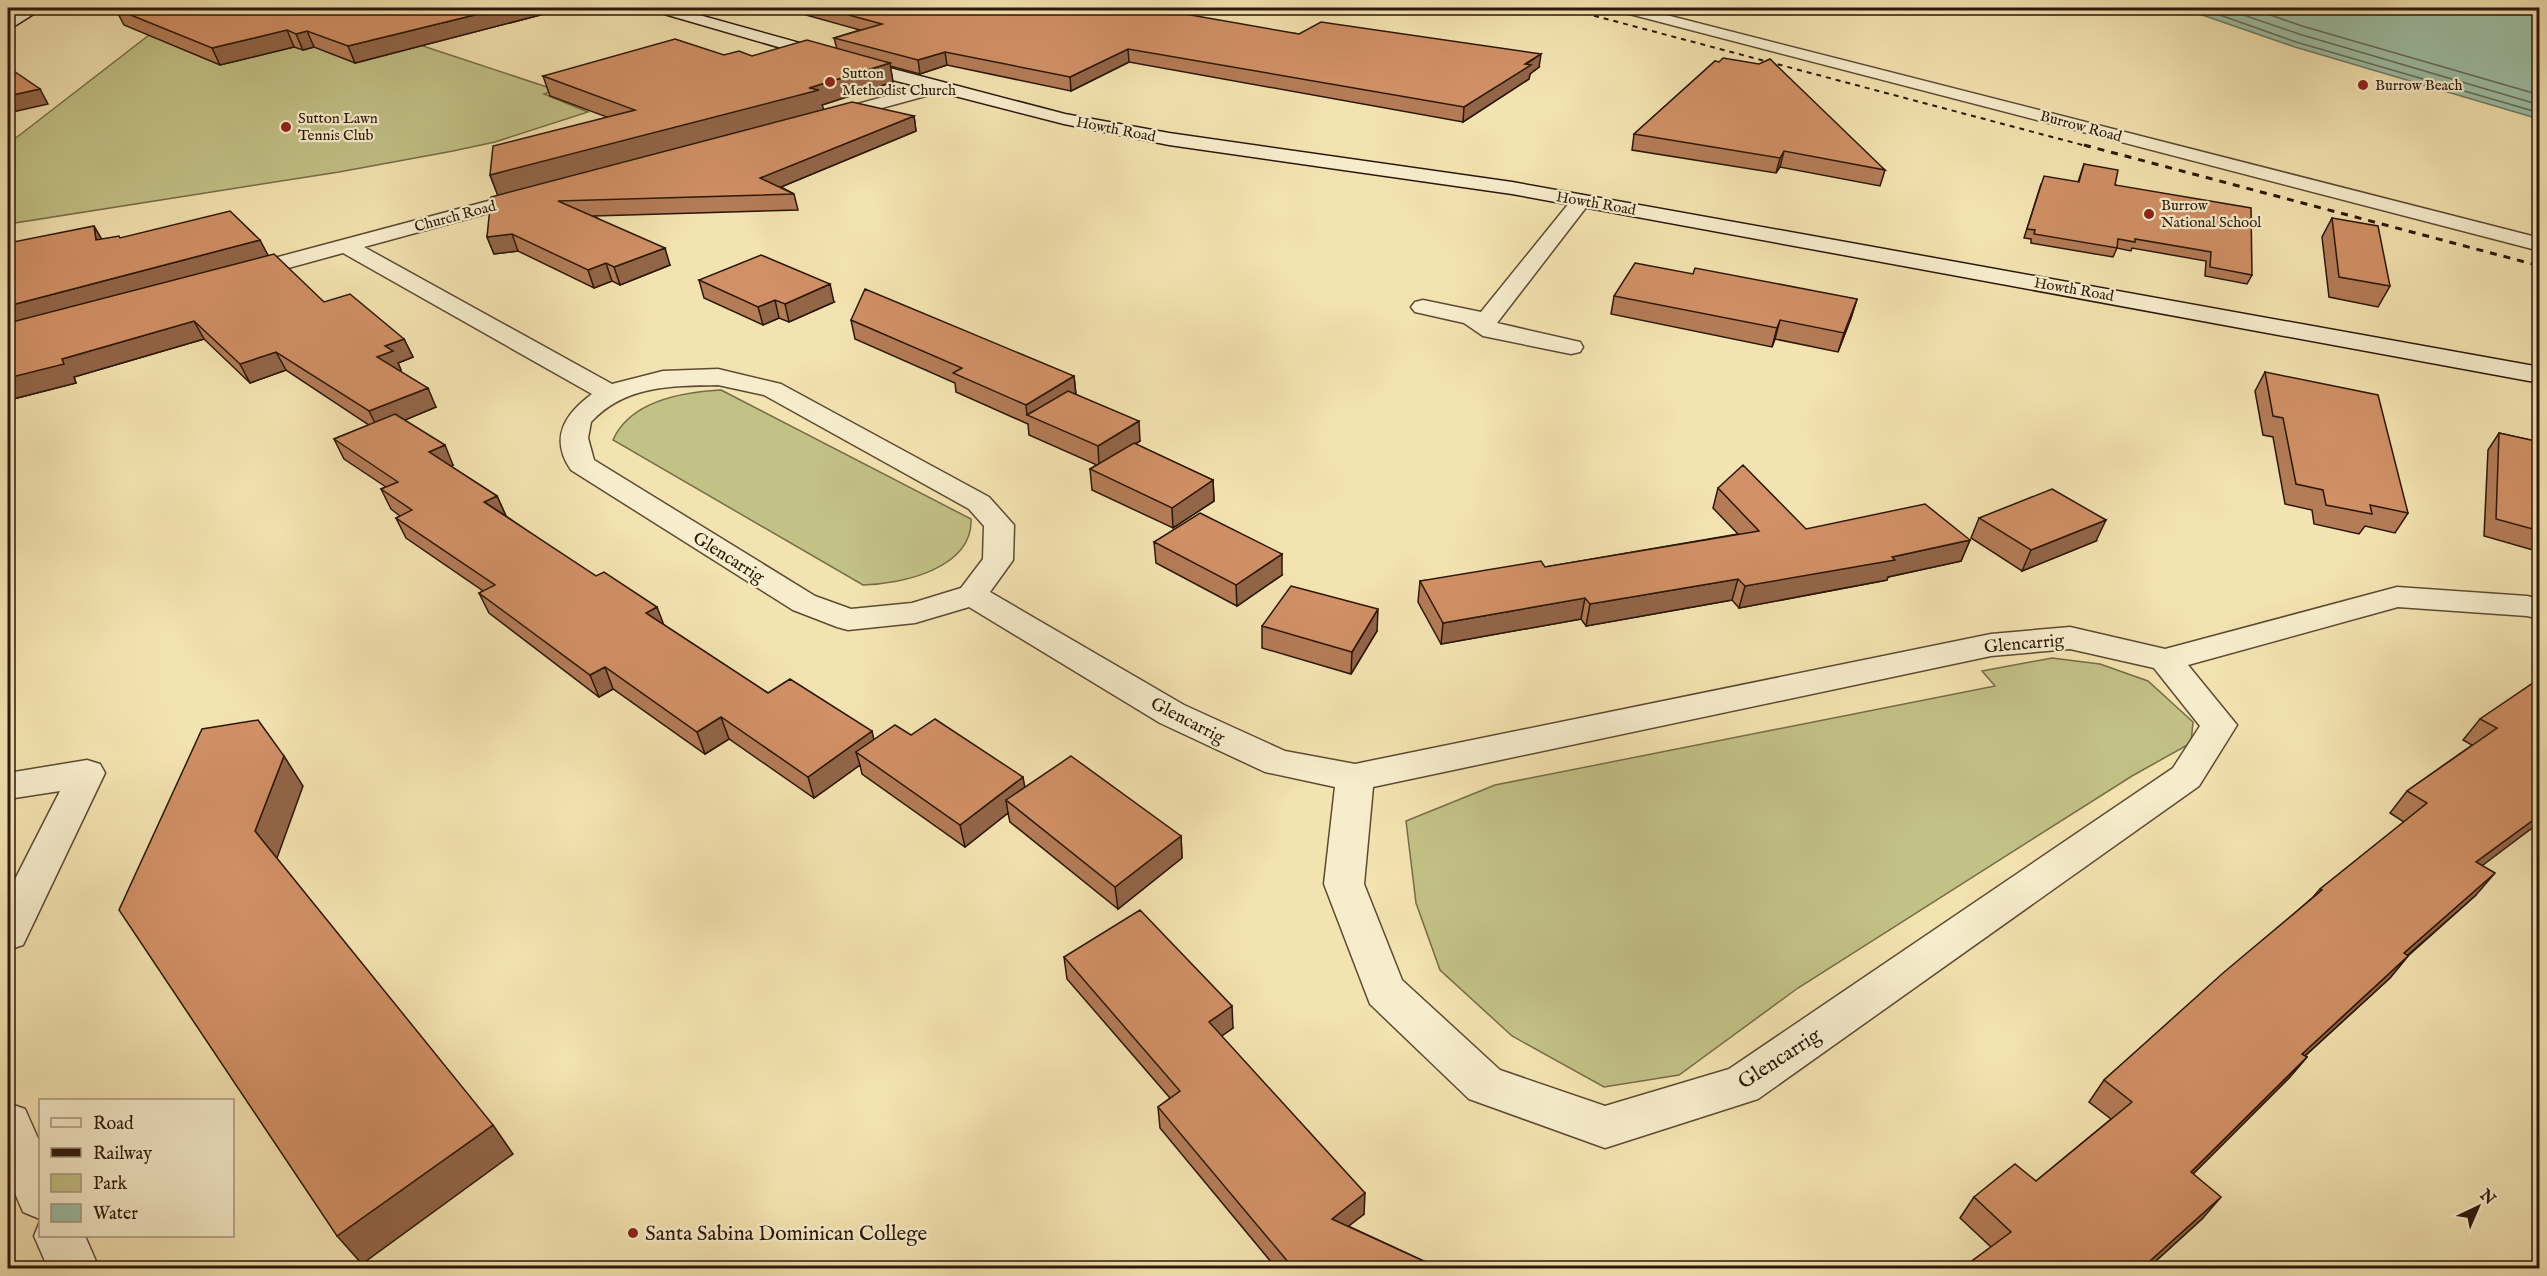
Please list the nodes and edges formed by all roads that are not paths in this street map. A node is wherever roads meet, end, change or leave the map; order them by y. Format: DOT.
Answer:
graph roads {
  1 [pos="35,8"];
  2 [pos="659,8"];
  3 [pos="1623,8"];
  4 [pos="8,24"];
  5 [pos="938,87"];
  6 [pos="806,123"];
  7 [pos="553,190"];
  8 [pos="1581,201"];
  9 [pos="2540,245"];
  10 [pos="346,246"];
  11 [pos="220,280"];
  12 [pos="1423,307"];
  13 [pos="1483,325"];
  14 [pos="1571,347"];
  15 [pos="2540,375"];
  16 [pos="609,393"];
  17 [pos="972,595"];
  18 [pos="2540,609"];
  19 [pos="2165,660"];
  20 [pos="1355,777"];
  21 [pos="8,786"];
  22 [pos="8,933"];
  23 [pos="8,1124"];
  24 [pos="39,1194"];
  25 [pos="59,1237"];
  26 [pos="74,1269"];
  1 -- 4 [label="street"];
  2 -- 5 [label="street, Howth Road"];
  3 -- 9 [label="street, Burrow Road"];
  5 -- 6 [label="street"];
  5 -- 8 [label="street, Howth Road"];
  7 -- 10 [label="street, Church Road"];
  8 -- 13 [label="street"];
  8 -- 15 [label="street, Howth Road"];
  10 -- 11 [label="street, Church Road"];
  10 -- 16 [label="street"];
  12 -- 13 [label="street"];
  13 -- 14 [label="street"];
  16 -- 17 [label="street, Glencarrig"];
  16 -- 17 [label="street, Glencarrig"];
  17 -- 20 [label="street, Glencarrig"];
  18 -- 19 [label="street, Glencarrig"];
  19 -- 20 [label="street, Glencarrig"];
  19 -- 20 [label="street, Glencarrig"];
  21 -- 22 [label="street"];
  23 -- 24 [label="street"];
  25 -- 26 [label="street"];
}
